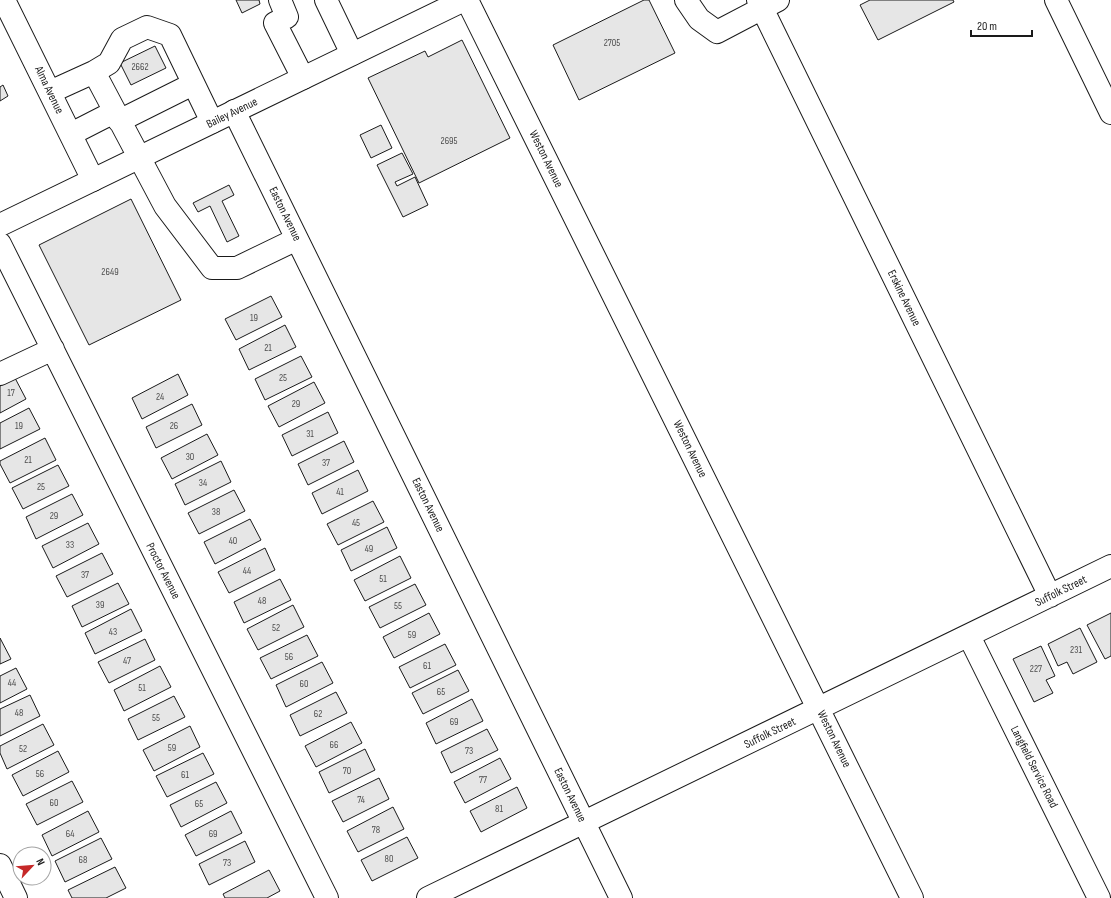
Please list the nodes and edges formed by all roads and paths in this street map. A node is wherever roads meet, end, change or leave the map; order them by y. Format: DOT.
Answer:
graph roads {
  1 [pos="4,0"];
  2 [pos="280,0"];
  3 [pos="326,0"];
  4 [pos="464,0"];
  5 [pos="467,0"];
  6 [pos="686,0"];
  7 [pos="1056,0"];
  8 [pos="766,3"];
  9 [pos="352,54"];
  10 [pos="94,72"];
  11 [pos="303,78"];
  12 [pos="193,84"];
  13 [pos="50,92"];
  14 [pos="234,111"];
  15 [pos="1111,113"];
  16 [pos="117,116"];
  17 [pos="212,122"];
  18 [pos="71,134"];
  19 [pos="139,157"];
  20 [pos="93,180"];
  21 [pos="0,225"];
  22 [pos="297,239"];
  23 [pos="0,244"];
  24 [pos="53,349"];
  25 [pos="1,370"];
  26 [pos="1111,566"];
  27 [pos="1050,596"];
  28 [pos="969,636"];
  29 [pos="819,709"];
  30 [pos="584,823"];
  31 [pos="0,865"];
  32 [pos="16,898"];
  33 [pos="327,898"];
  34 [pos="428,898"];
  35 [pos="621,898"];
  36 [pos="912,898"];
  37 [pos="1100,898"];
  1 -- 13 [label="street, Alma Avenue"];
  2 -- 11 [label="street"];
  3 -- 9 [label="street"];
  4 -- 9 [label="street, Bailey Avenue"];
  5 -- 29 [label="street, Weston Avenue"];
  6 -- 8 [label="street"];
  7 -- 15 [label="street"];
  8 -- 27 [label="street, Erskine Avenue"];
  9 -- 11 [label="street, Bailey Avenue"];
  10 -- 12 [label="street"];
  10 -- 13 [label="street"];
  10 -- 16 [label="street"];
  11 -- 14 [label="street, Bailey Avenue"];
  12 -- 16 [label="street"];
  12 -- 17 [label="street"];
  13 -- 18 [label="street, Alma Avenue"];
  14 -- 17 [label="street, Bailey Avenue"];
  14 -- 22 [label="street, Easton Avenue"];
  16 -- 18 [label="street"];
  16 -- 19 [label="street"];
  17 -- 19 [label="street, Bailey Avenue"];
  18 -- 20 [label="street, Alma Avenue"];
  19 -- 20 [label="street, Bailey Avenue"];
  19 -- 22 [label="street"];
  20 -- 21 [label="street, Bailey Avenue"];
  22 -- 30 [label="street, Easton Avenue"];
  23 -- 24 [label="street, Proctor Avenue"];
  24 -- 25 [label="street"];
  24 -- 33 [label="street, Proctor Avenue"];
  26 -- 27 [label="street, Suffolk Street"];
  27 -- 28 [label="street, Suffolk Street"];
  28 -- 29 [label="street, Suffolk Street"];
  28 -- 37 [label="street, Langfield Service Road"];
  29 -- 30 [label="street, Suffolk Street"];
  29 -- 36 [label="street, Weston Avenue"];
  30 -- 34 [label="street, Suffolk Street"];
  30 -- 35 [label="street, Easton Avenue"];
  31 -- 32 [label="street"];
}
